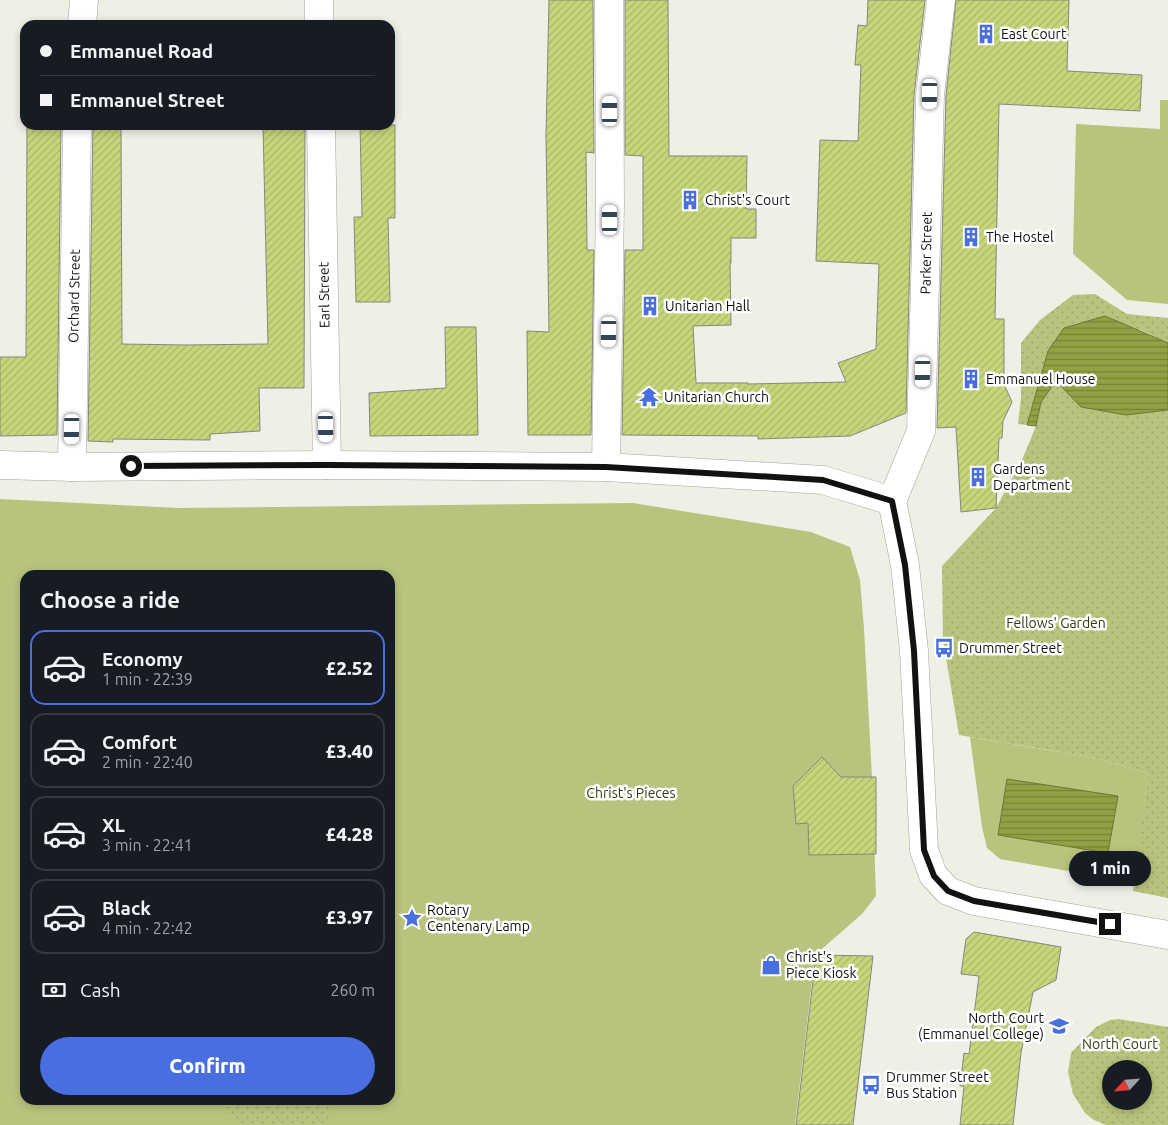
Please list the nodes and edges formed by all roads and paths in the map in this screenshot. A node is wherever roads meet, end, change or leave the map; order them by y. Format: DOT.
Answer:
graph roads {
  1 [pos="84,0"];
  2 [pos="319,0"];
  3 [pos="609,0"];
  4 [pos="941,0"];
  5 [pos="82,20"];
  6 [pos="319,20"];
  7 [pos="77,130"];
  8 [pos="321,130"];
  9 [pos="0,465"];
  10 [pos="327,465"];
  11 [pos="72,467"];
  12 [pos="606,467"];
  13 [pos="892,501"];
  14 [pos="1168,936"];
  1 -- 5 [label="street"];
  2 -- 6 [label="street"];
  3 -- 12 [label="street"];
  4 -- 13 [label="street, Parker Street"];
  7 -- 11 [label="street, Orchard Street"];
  8 -- 10 [label="street, Earl Street"];
  9 -- 11 [label="street"];
  10 -- 11 [label="street"];
  10 -- 12 [label="street"];
  12 -- 13 [label="street"];
  13 -- 14 [label="street"];
}
